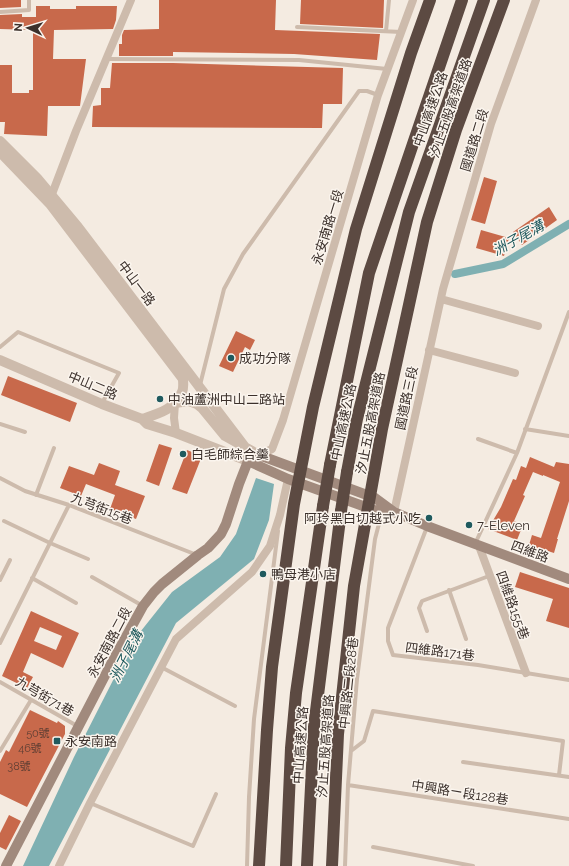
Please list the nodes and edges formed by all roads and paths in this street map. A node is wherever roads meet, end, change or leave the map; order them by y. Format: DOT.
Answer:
graph roads {
  1 [pos="29,0"];
  2 [pos="132,0"];
  3 [pos="389,0"];
  4 [pos="412,0"];
  5 [pos="430,0"];
  6 [pos="462,0"];
  7 [pos="484,0"];
  8 [pos="504,0"];
  9 [pos="536,0"];
  10 [pos="0,12"];
  11 [pos="297,27"];
  12 [pos="386,31"];
  13 [pos="401,32"];
  14 [pos="107,59"];
  15 [pos="387,69"];
  16 [pos="378,95"];
  17 [pos="0,141"];
  18 [pos="0,152"];
  19 [pos="52,194"];
  20 [pos="443,289"];
  21 [pos="440,299"];
  22 [pos="569,312"];
  23 [pos="538,326"];
  24 [pos="0,347"];
  25 [pos="429,350"];
  26 [pos="0,360"];
  27 [pos="515,373"];
  28 [pos="199,386"];
  29 [pos="175,403"];
  30 [pos="102,404"];
  31 [pos="142,419"];
  32 [pos="0,424"];
  33 [pos="525,429"];
  34 [pos="25,432"];
  35 [pos="176,434"];
  36 [pos="569,436"];
  37 [pos="478,439"];
  38 [pos="245,447"];
  39 [pos="54,448"];
  40 [pos="517,453"];
  41 [pos="259,455"];
  42 [pos="248,461"];
  43 [pos="0,478"];
  44 [pos="288,479"];
  45 [pos="36,495"];
  46 [pos="69,505"];
  47 [pos="394,512"];
  48 [pos="280,515"];
  49 [pos="4,520"];
  50 [pos="427,526"];
  51 [pos="50,543"];
  52 [pos="477,545"];
  53 [pos="198,555"];
  54 [pos="88,559"];
  55 [pos="10,560"];
  56 [pos="489,576"];
  57 [pos="92,577"];
  58 [pos="32,578"];
  59 [pos="569,579"];
  60 [pos="0,580"];
  61 [pos="449,590"];
  62 [pos="76,602"];
  63 [pos="143,606"];
  64 [pos="427,631"];
  65 [pos="466,639"];
  66 [pos="0,643"];
  67 [pos="161,667"];
  68 [pos="526,673"];
  69 [pos="569,680"];
  70 [pos="0,682"];
  71 [pos="31,700"];
  72 [pos="235,706"];
  73 [pos="79,727"];
  74 [pos="0,751"];
  75 [pos="351,751"];
  76 [pos="463,762"];
  77 [pos="559,775"];
  78 [pos="569,777"];
  79 [pos="348,785"];
  80 [pos="216,794"];
  81 [pos="90,803"];
  82 [pos="569,819"];
  83 [pos="373,847"];
  84 [pos="461,865"];
  85 [pos="6,866"];
  86 [pos="59,866"];
  87 [pos="247,866"];
  88 [pos="259,866"];
  89 [pos="286,866"];
  90 [pos="307,866"];
  91 [pos="332,866"];
  92 [pos="345,866"];
  93 [pos="473,866"];
  1 -- 10 [label="lane"];
  2 -- 14 [label="street"];
  3 -- 12 [label="lane"];
  4 -- 13 [label="street, 永安南路一段"];
  5 -- 88 [label="highway, bridge"];
  6 -- 89 [label="highway, 中山高速公路, bridge"];
  7 -- 90 [label="highway, 中山高速公路, bridge"];
  8 -- 91 [label="highway, 汐止五股高架道路, bridge"];
  9 -- 20 [label="street, 國道路二段"];
  11 -- 12 [label="lane"];
  12 -- 13 [label="lane"];
  13 -- 15 [label="street, 永安南路一段"];
  14 -- 15 [label="lane"];
  14 -- 19 [label="street"];
  15 -- 16 [label="street, 永安南路一段"];
  16 -- 28 [label="lane"];
  16 -- 41 [label="street, 永安南路一段"];
  17 -- 19 [label="street, 中山一路"];
  18 -- 29 [label="street, 中山一路"];
  19 -- 28 [label="street, 中山一路"];
  20 -- 21 [label="street, 國道路三段"];
  21 -- 23 [label="street"];
  21 -- 25 [label="street, 國道路三段"];
  22 -- 33 [label="lane"];
  24 -- 30 [label="lane"];
  25 -- 27 [label="street"];
  25 -- 47 [label="street, 國道路三段"];
  26 -- 30 [label="street, 中山二路"];
  28 -- 38 [label="street, 中山一路"];
  29 -- 31 [label="street"];
  29 -- 35 [label="street"];
  29 -- 38 [label="street, 中山一路"];
  30 -- 31 [label="street, 中山二路"];
  31 -- 35 [label="street, 中山二路"];
  32 -- 34 [label="lane"];
  33 -- 36 [label="lane"];
  33 -- 40 [label="lane"];
  35 -- 42 [label="street, 中山二路"];
  37 -- 40 [label="lane"];
  38 -- 41 [label="street, 中山一路"];
  39 -- 45 [label="lane"];
  40 -- 52 [label="lane"];
  41 -- 42 [label="main road"];
  41 -- 47 [label="main road, 四維路"];
  42 -- 44 [label="main road, 四維路"];
  42 -- 53 [label="main road, 永安南路二段"];
  43 -- 45 [label="lane, 九芎街15巷"];
  44 -- 47 [label="main road, 四維路"];
  44 -- 48 [label="street"];
  45 -- 46 [label="lane, 九芎街15巷"];
  46 -- 51 [label="lane"];
  46 -- 53 [label="lane, 九芎街15巷"];
  47 -- 50 [label="main road, 四維路"];
  47 -- 75 [label="lane, 中興路二段28巷"];
  48 -- 67 [label="street"];
  48 -- 87 [label="lane"];
  49 -- 51 [label="lane"];
  50 -- 52 [label="main road, 四維路"];
  50 -- 68 [label="lane, 四維路171巷"];
  51 -- 54 [label="lane"];
  51 -- 58 [label="lane"];
  52 -- 56 [label="street, 四維路155巷"];
  52 -- 59 [label="main road, 四維路"];
  53 -- 63 [label="main road, 永安南路二段"];
  55 -- 60 [label="lane"];
  56 -- 61 [label="lane"];
  56 -- 68 [label="street, 四維路155巷"];
  57 -- 63 [label="lane"];
  58 -- 62 [label="lane"];
  58 -- 66 [label="lane"];
  61 -- 64 [label="lane"];
  61 -- 65 [label="lane"];
  63 -- 73 [label="main road, 永安南路二段"];
  67 -- 72 [label="lane"];
  67 -- 81 [label="street"];
  68 -- 69 [label="lane"];
  70 -- 71 [label="lane, 九芎街71巷"];
  71 -- 73 [label="lane, 九芎街71巷"];
  71 -- 74 [label="lane"];
  73 -- 85 [label="main road, 永安南路二段"];
  75 -- 77 [label="lane"];
  75 -- 79 [label="lane, 中興路二段28巷"];
  76 -- 77 [label="lane"];
  77 -- 78 [label="lane"];
  79 -- 82 [label="lane, 中興路ㄧ段128巷"];
  79 -- 92 [label="lane, 中興路二段28巷"];
  80 -- 81 [label="lane"];
  81 -- 86 [label="street"];
  83 -- 84 [label="lane"];
  84 -- 93 [label="lane"];
}
